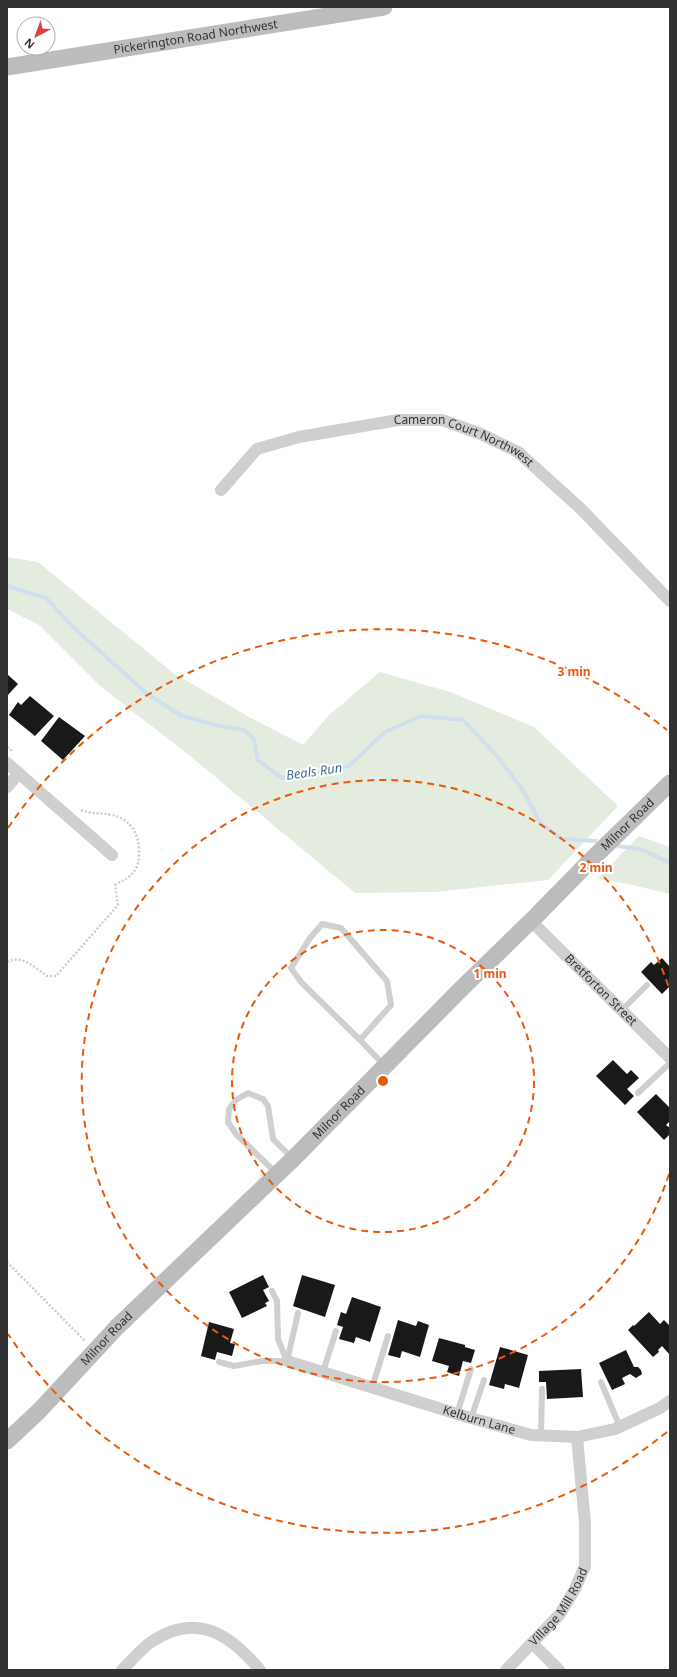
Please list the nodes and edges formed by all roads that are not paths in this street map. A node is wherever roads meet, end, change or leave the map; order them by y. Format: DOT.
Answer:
graph roads {
  1 [pos="384,7"];
  2 [pos="7,67"];
  3 [pos="220,490"];
  4 [pos="670,601"];
  5 [pos="7,763"];
  6 [pos="19,773"];
  7 [pos="670,783"];
  8 [pos="7,787"];
  9 [pos="112,855"];
  10 [pos="531,921"];
  11 [pos="647,985"];
  12 [pos="622,1010"];
  13 [pos="360,1040"];
  14 [pos="670,1058"];
  15 [pos="670,1063"];
  16 [pos="385,1066"];
  17 [pos="638,1093"];
  18 [pos="293,1159"];
  19 [pos="276,1174"];
  20 [pos="272,1291"];
  21 [pos="298,1313"];
  22 [pos="336,1331"];
  23 [pos="388,1336"];
  24 [pos="287,1361"];
  25 [pos="219,1362"];
  26 [pos="471,1369"];
  27 [pos="323,1372"];
  28 [pos="484,1380"];
  29 [pos="601,1382"];
  30 [pos="372,1388"];
  31 [pos="542,1389"];
  32 [pos="670,1401"];
  33 [pos="457,1414"];
  34 [pos="471,1418"];
  35 [pos="620,1427"];
  36 [pos="541,1435"];
  37 [pos="577,1437"];
  38 [pos="7,1441"];
  39 [pos="532,1643"];
  40 [pos="122,1670"];
  41 [pos="260,1670"];
  42 [pos="506,1670"];
  43 [pos="559,1670"];
  1 -- 2 [label="main road, Pickerington Road Northwest"];
  3 -- 4 [label="street, Cameron Court Northwest"];
  5 -- 6 [label="street"];
  6 -- 8 [label="street"];
  6 -- 9 [label="street"];
  7 -- 10 [label="main road, Milnor Road"];
  10 -- 12 [label="street, Bretforton Street"];
  10 -- 16 [label="main road, Milnor Road"];
  11 -- 12 [label="lane"];
  12 -- 14 [label="street, Bretforton Street"];
  13 -- 13 [label="lane"];
  13 -- 16 [label="lane"];
  15 -- 17 [label="lane"];
  16 -- 18 [label="main road, Milnor Road"];
  18 -- 19 [label="main road, Milnor Road"];
  18 -- 19 [label="lane"];
  19 -- 38 [label="main road, Milnor Road"];
  20 -- 24 [label="lane"];
  21 -- 24 [label="lane"];
  22 -- 27 [label="lane"];
  23 -- 30 [label="lane"];
  24 -- 25 [label="lane"];
  24 -- 27 [label="street, Kelburn Lane"];
  26 -- 33 [label="lane"];
  27 -- 30 [label="street, Kelburn Lane"];
  28 -- 34 [label="lane"];
  29 -- 35 [label="lane"];
  30 -- 33 [label="street, Kelburn Lane"];
  31 -- 36 [label="lane"];
  32 -- 35 [label="street, Kelburn Lane"];
  33 -- 34 [label="street, Kelburn Lane"];
  34 -- 36 [label="street, Kelburn Lane"];
  35 -- 37 [label="street, Kelburn Lane"];
  36 -- 37 [label="street, Kelburn Lane"];
  37 -- 39 [label="street, Village Mill Road"];
  39 -- 42 [label="street, Village Mill Road"];
  39 -- 43 [label="street"];
  40 -- 41 [label="street"];
}
